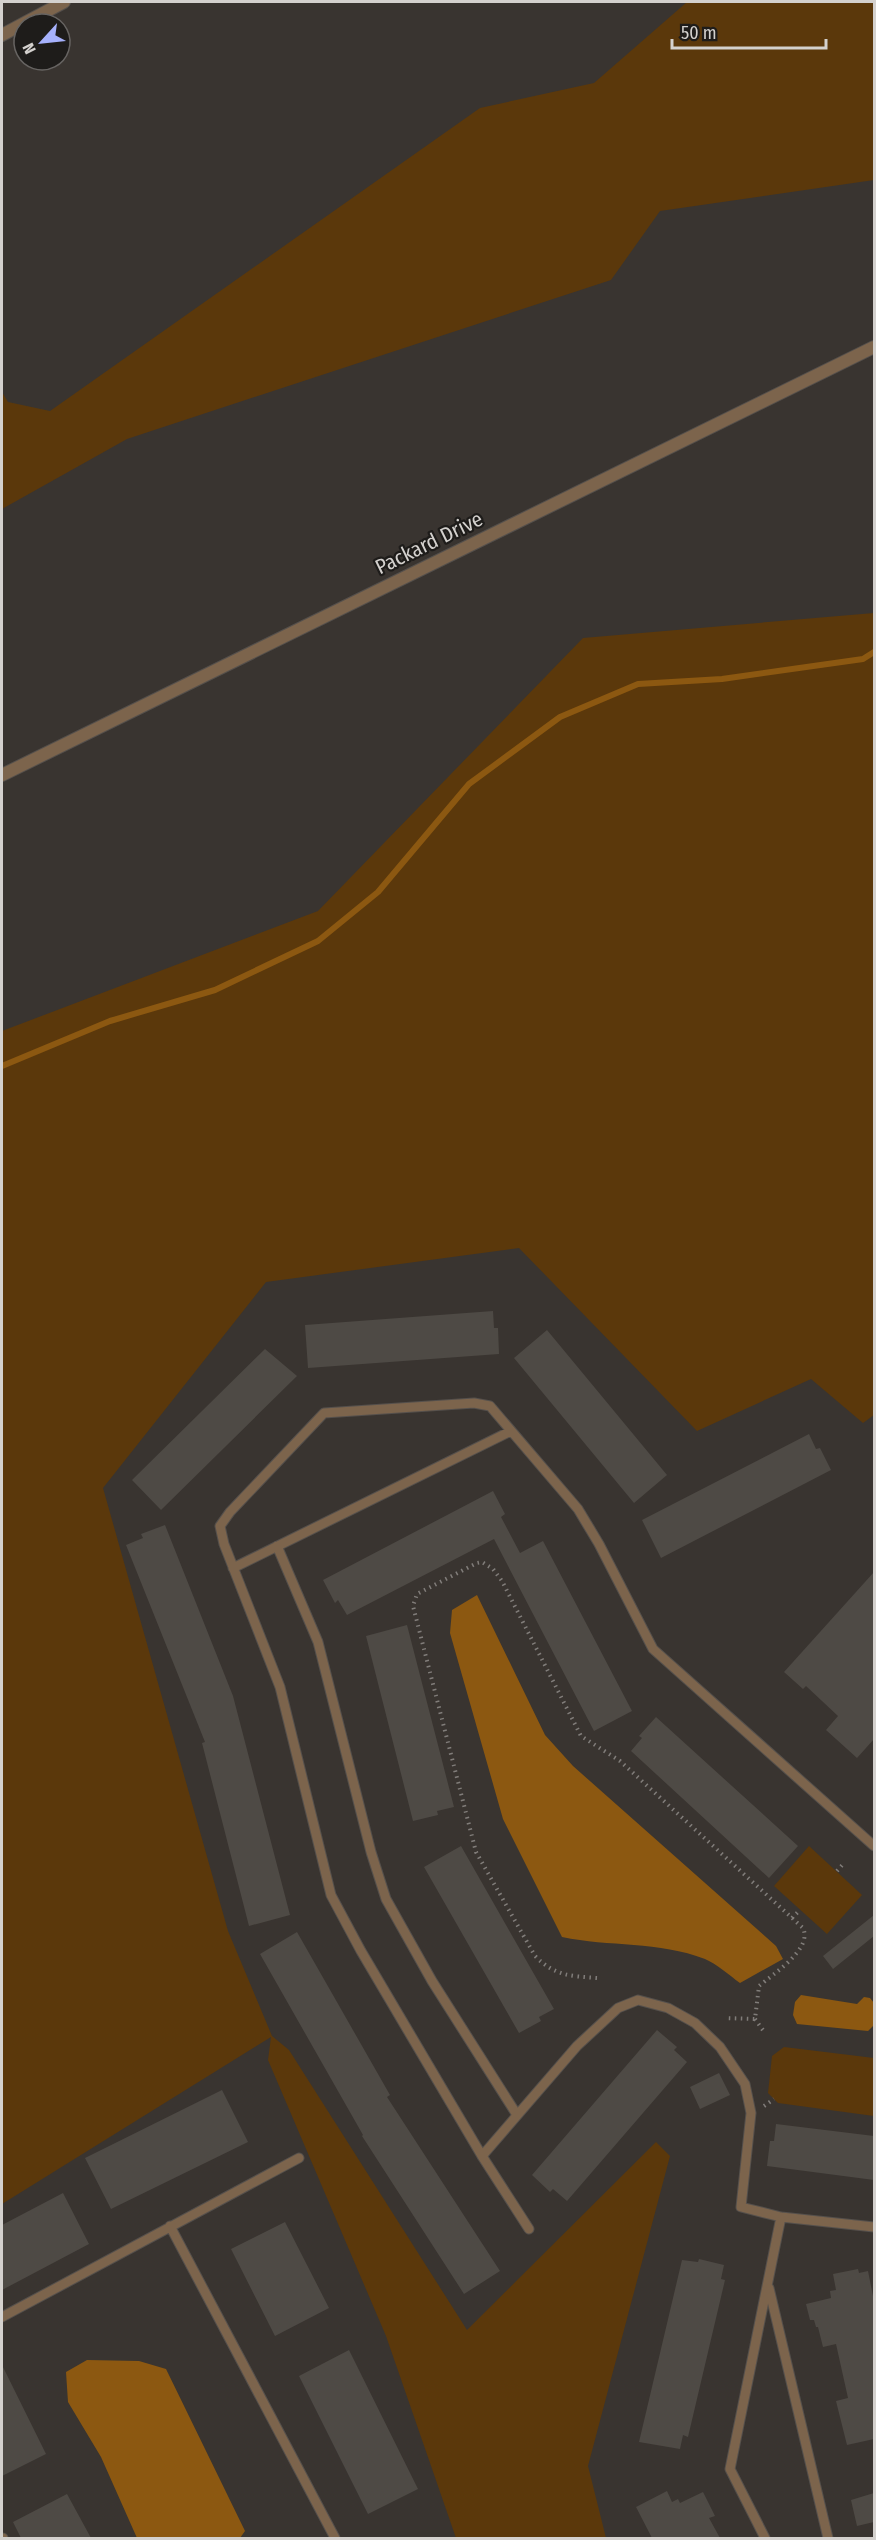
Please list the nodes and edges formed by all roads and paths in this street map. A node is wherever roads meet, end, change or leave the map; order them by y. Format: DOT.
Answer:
graph roads {
  1 [pos="64,2"];
  2 [pos="2,35"];
  3 [pos="874,347"];
  4 [pos="2,775"];
  5 [pos="511,1431"];
  6 [pos="277,1546"];
  7 [pos="233,1568"];
  8 [pos="874,1846"];
  9 [pos="844,1863"];
  10 [pos="837,1871"];
  11 [pos="800,1910"];
  12 [pos="792,1918"];
  13 [pos="597,1978"];
  14 [pos="725,2018"];
  15 [pos="755,2019"];
  16 [pos="765,2033"];
  17 [pos="774,2098"];
  18 [pos="763,2107"];
  19 [pos="517,2115"];
  20 [pos="482,2156"];
  21 [pos="299,2158"];
  22 [pos="781,2217"];
  23 [pos="170,2226"];
  24 [pos="874,2227"];
  25 [pos="529,2229"];
  26 [pos="768,2283"];
  27 [pos="2,2317"];
  28 [pos="335,2538"];
  29 [pos="765,2538"];
  30 [pos="828,2538"];
  1 -- 2 [label="street"];
  3 -- 4 [label="street, Packard Drive"];
  5 -- 6 [label="lane"];
  5 -- 7 [label="lane"];
  5 -- 8 [label="lane"];
  6 -- 7 [label="lane"];
  6 -- 19 [label="lane"];
  7 -- 20 [label="lane"];
  9 -- 10 [label="path"];
  11 -- 12 [label="path"];
  12 -- 13 [label="path"];
  12 -- 15 [label="path"];
  14 -- 15 [label="path"];
  15 -- 16 [label="path"];
  17 -- 18 [label="path"];
  19 -- 20 [label="lane"];
  19 -- 22 [label="lane"];
  20 -- 25 [label="lane"];
  21 -- 23 [label="lane"];
  22 -- 24 [label="lane"];
  22 -- 26 [label="lane"];
  23 -- 27 [label="lane"];
  23 -- 28 [label="lane"];
  26 -- 29 [label="lane"];
  26 -- 30 [label="lane"];
}
